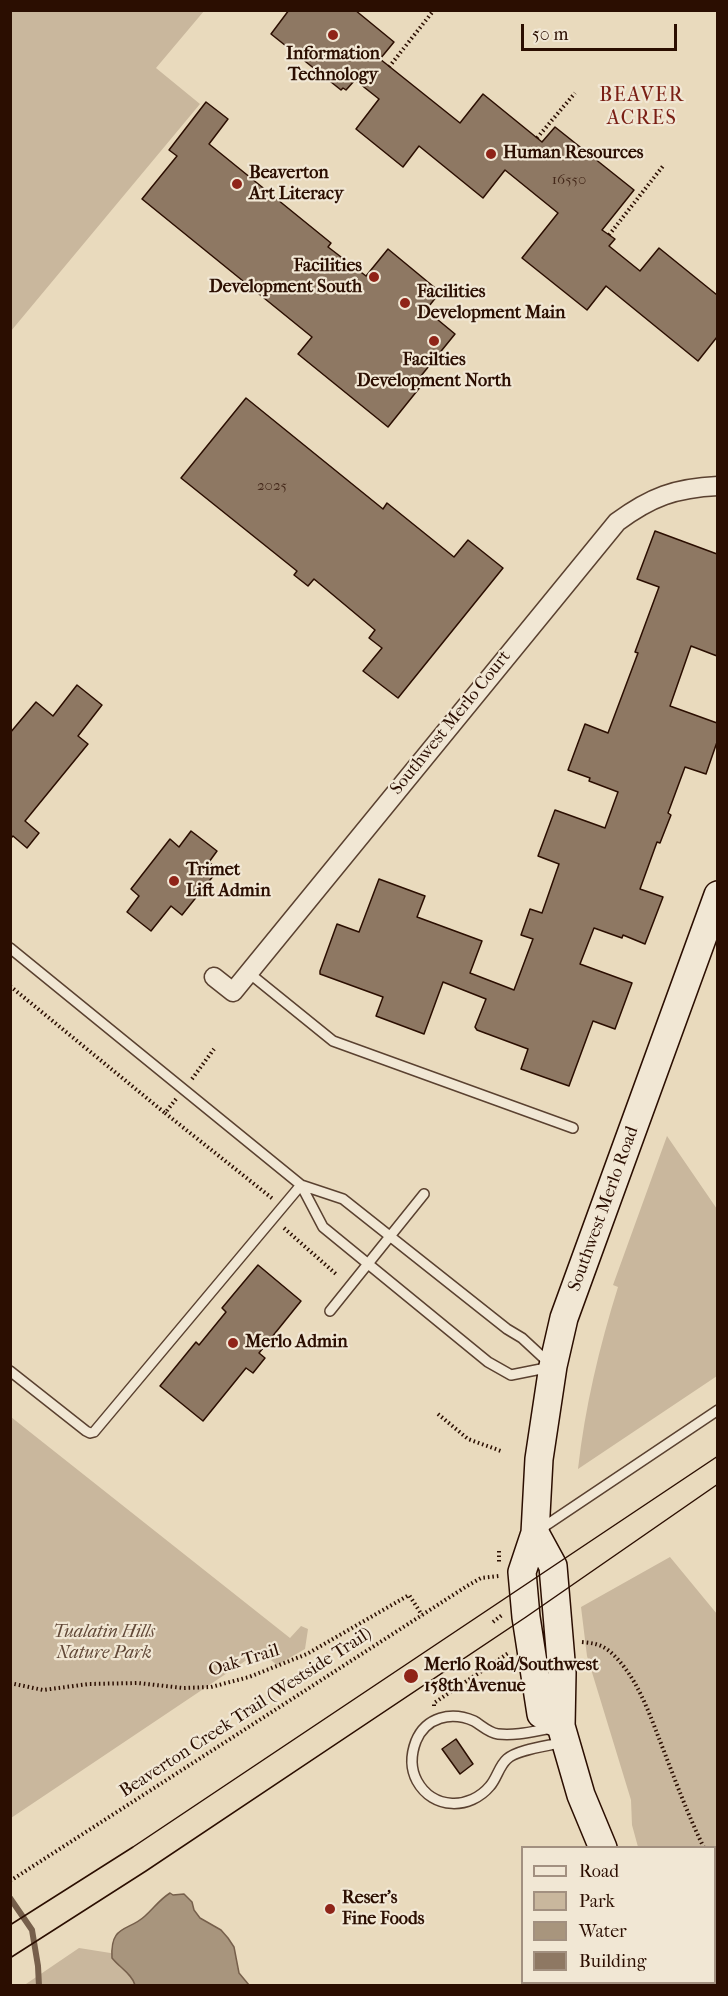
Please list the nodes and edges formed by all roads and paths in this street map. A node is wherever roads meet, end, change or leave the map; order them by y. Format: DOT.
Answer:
graph roads {
  1 [pos="434,10"];
  2 [pos="389,67"];
  3 [pos="575,93"];
  4 [pos="537,138"];
  5 [pos="663,166"];
  6 [pos="609,235"];
  7 [pos="717,486"];
  8 [pos="717,895"];
  9 [pos="10,948"];
  10 [pos="249,973"];
  11 [pos="214,977"];
  12 [pos="10,986"];
  13 [pos="214,1049"];
  14 [pos="184,1089"];
  15 [pos="165,1113"];
  16 [pos="573,1128"];
  17 [pos="301,1185"];
  18 [pos="424,1194"];
  19 [pos="278,1213"];
  20 [pos="390,1237"];
  21 [pos="367,1265"];
  22 [pos="338,1275"];
  23 [pos="330,1311"];
  24 [pos="553,1366"];
  25 [pos="10,1371"];
  26 [pos="717,1410"];
  27 [pos="438,1414"];
  28 [pos="501,1451"];
  29 [pos="535,1533"];
  30 [pos="499,1576"];
  31 [pos="422,1615"];
  32 [pos="582,1642"];
  33 [pos="516,1648"];
  34 [pos="10,1683"];
  35 [pos="438,1718"];
  36 [pos="562,1734"];
  37 [pos="602,1846"];
  38 [pos="703,1846"];
  39 [pos="10,1881"];
  1 -- 2 [label="path"];
  3 -- 4 [label="path"];
  5 -- 6 [label="path"];
  7 -- 10 [label="street, Southwest Merlo Court"];
  8 -- 24 [label="street, Southwest Merlo Road"];
  9 -- 14 [label="lane"];
  10 -- 11 [label="street, Southwest Merlo Court"];
  10 -- 16 [label="lane"];
  12 -- 15 [label="path"];
  13 -- 14 [label="path"];
  14 -- 15 [label="path"];
  14 -- 17 [label="lane"];
  15 -- 19 [label="path"];
  17 -- 19 [label="lane"];
  17 -- 20 [label="lane"];
  17 -- 21 [label="lane"];
  18 -- 20 [label="lane"];
  19 -- 22 [label="path"];
  19 -- 25 [label="lane"];
  20 -- 21 [label="lane"];
  20 -- 24 [label="lane"];
  21 -- 23 [label="lane"];
  21 -- 24 [label="lane"];
  24 -- 29 [label="street, Southwest Merlo Road"];
  26 -- 29 [label="lane"];
  27 -- 28 [label="path"];
  29 -- 36 [label="street, Southwest Merlo Road"];
  30 -- 31 [label="path, Beaverton Creek Trail (Westside Trail)"];
  31 -- 34 [label="path, Oak Trail"];
  31 -- 39 [label="path, Beaverton Creek Trail (Westside Trail)"];
  32 -- 38 [label="path"];
  33 -- 35 [label="path"];
  35 -- 36 [label="lane"];
  35 -- 36 [label="lane"];
  36 -- 37 [label="street"];
}
